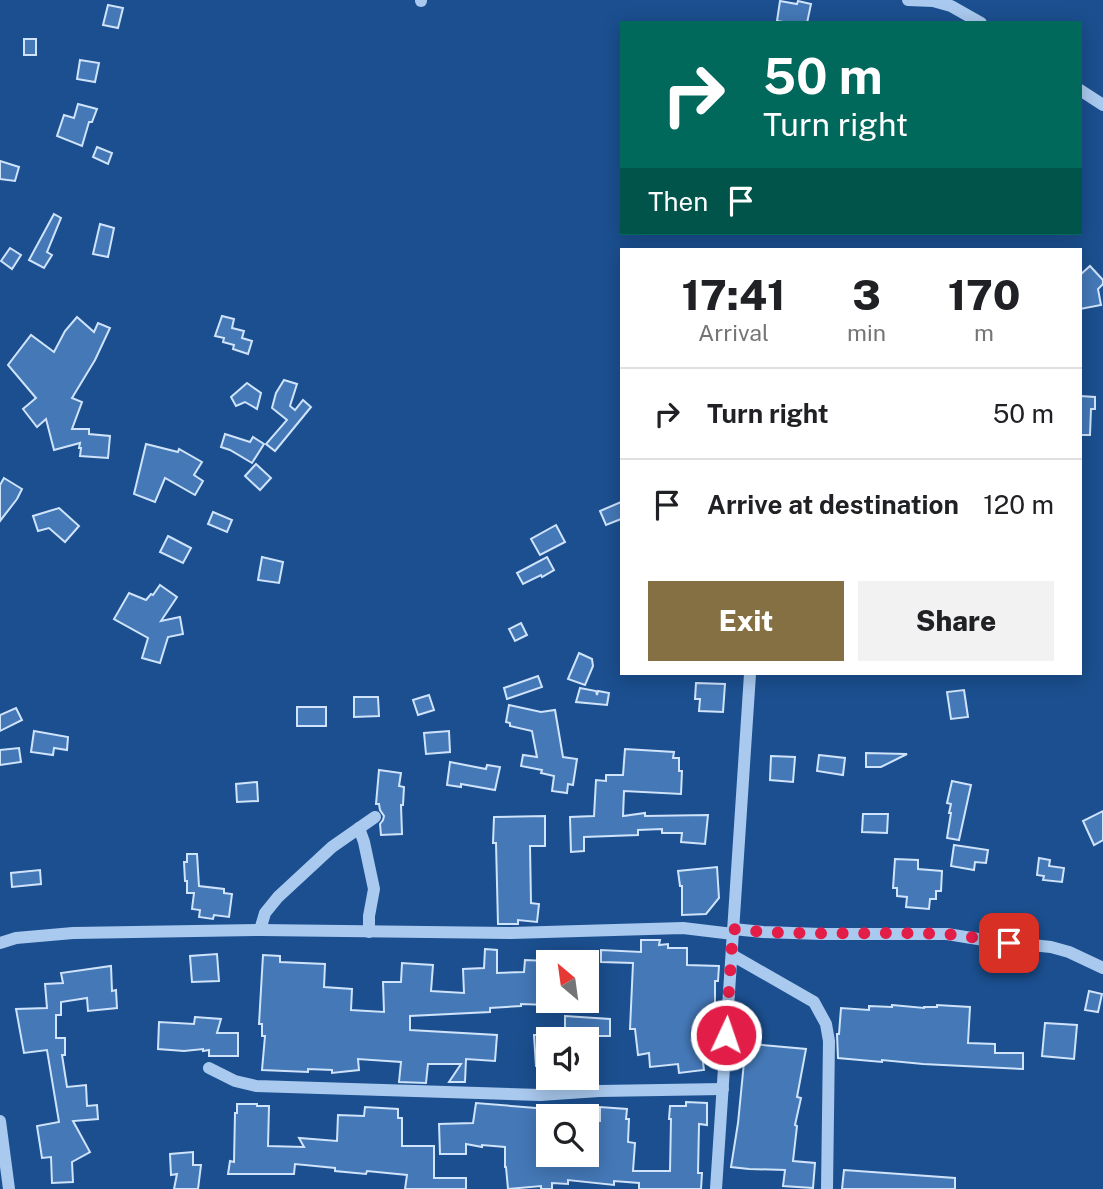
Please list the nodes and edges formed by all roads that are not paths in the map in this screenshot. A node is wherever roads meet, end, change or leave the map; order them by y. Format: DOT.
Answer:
graph roads {
  1 [pos="908,0"];
  2 [pos="977,21"];
  3 [pos="1082,91"];
  4 [pos="1103,105"];
  5 [pos="750,675"];
  6 [pos="375,817"];
  7 [pos="359,828"];
  8 [pos="260,930"];
  9 [pos="733,931"];
  10 [pos="369,932"];
  11 [pos="0,943"];
  12 [pos="732,955"];
  13 [pos="1103,968"];
  14 [pos="209,1068"];
  15 [pos="723,1089"];
  16 [pos="0,1121"];
  17 [pos="9,1189"];
  18 [pos="716,1189"];
  19 [pos="827,1189"];
  1 -- 2 [label="street"];
  3 -- 4 [label="street"];
  5 -- 9 [label="street"];
  6 -- 7 [label="street"];
  7 -- 8 [label="street"];
  7 -- 10 [label="street"];
  8 -- 10 [label="street"];
  8 -- 11 [label="street"];
  9 -- 10 [label="street"];
  9 -- 12 [label="street"];
  9 -- 13 [label="street"];
  12 -- 15 [label="street"];
  12 -- 19 [label="street"];
  14 -- 15 [label="street"];
  15 -- 18 [label="street"];
  16 -- 17 [label="street"];
}
